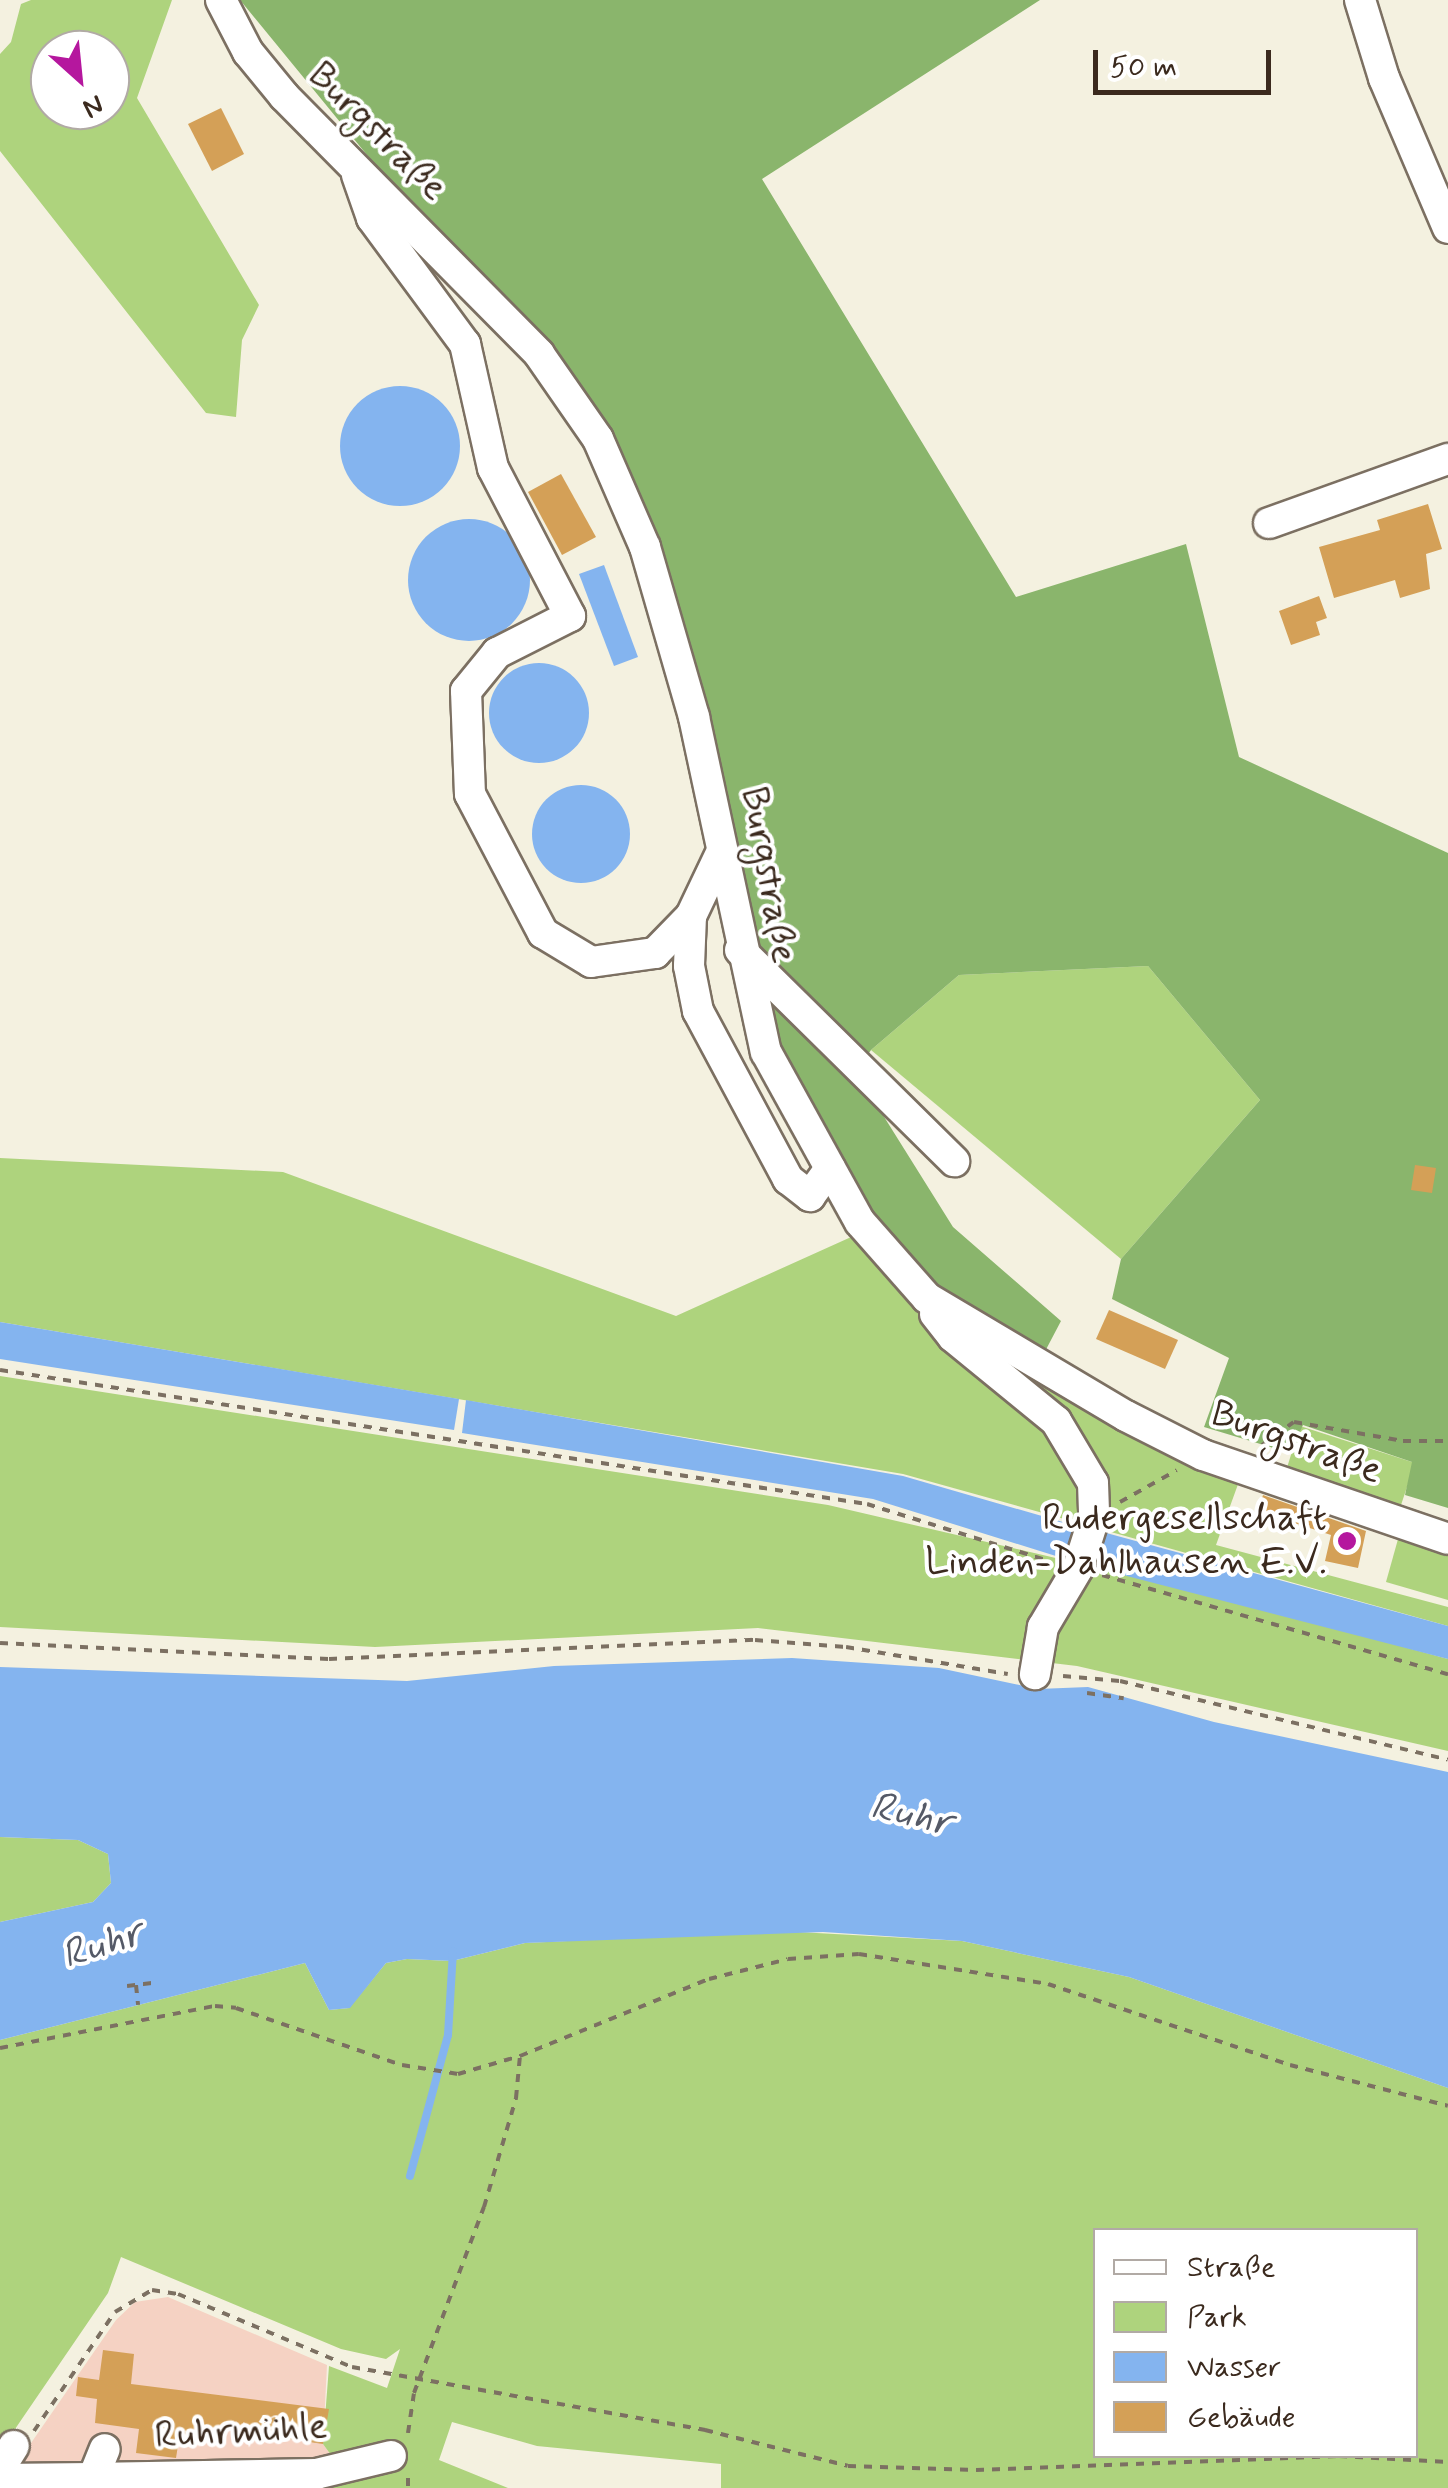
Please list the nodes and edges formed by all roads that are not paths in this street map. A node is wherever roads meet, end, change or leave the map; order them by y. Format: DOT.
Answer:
graph roads {
  1 [pos="221,0"];
  2 [pos="1360,0"];
  3 [pos="352,163"];
  4 [pos="1448,228"];
  5 [pos="1448,459"];
  6 [pos="1269,523"];
  7 [pos="723,847"];
  8 [pos="691,916"];
  9 [pos="740,950"];
  10 [pos="954,1161"];
  11 [pos="830,1168"];
  12 [pos="927,1298"];
  13 [pos="1448,1539"];
  14 [pos="1035,1674"];
  15 [pos="105,2449"];
  16 [pos="400,2467"];
  17 [pos="93,2478"];
  18 [pos="0,2479"];
  1 -- 3 [label="street, Burgstraße"];
  2 -- 4 [label="street"];
  3 -- 7 [label="street, Burgstraße"];
  3 -- 8 [label="street"];
  5 -- 6 [label="street"];
  7 -- 8 [label="street"];
  7 -- 9 [label="street, Burgstraße"];
  8 -- 11 [label="street"];
  9 -- 10 [label="street"];
  9 -- 11 [label="street, Burgstraße"];
  11 -- 12 [label="street, Burgstraße"];
  12 -- 13 [label="street, Burgstraße"];
  12 -- 14 [label="street"];
  15 -- 17 [label="street, Ruhrmühle"];
  16 -- 17 [label="street, Ruhrmühle"];
  17 -- 18 [label="street, Ruhrmühle"];
}
